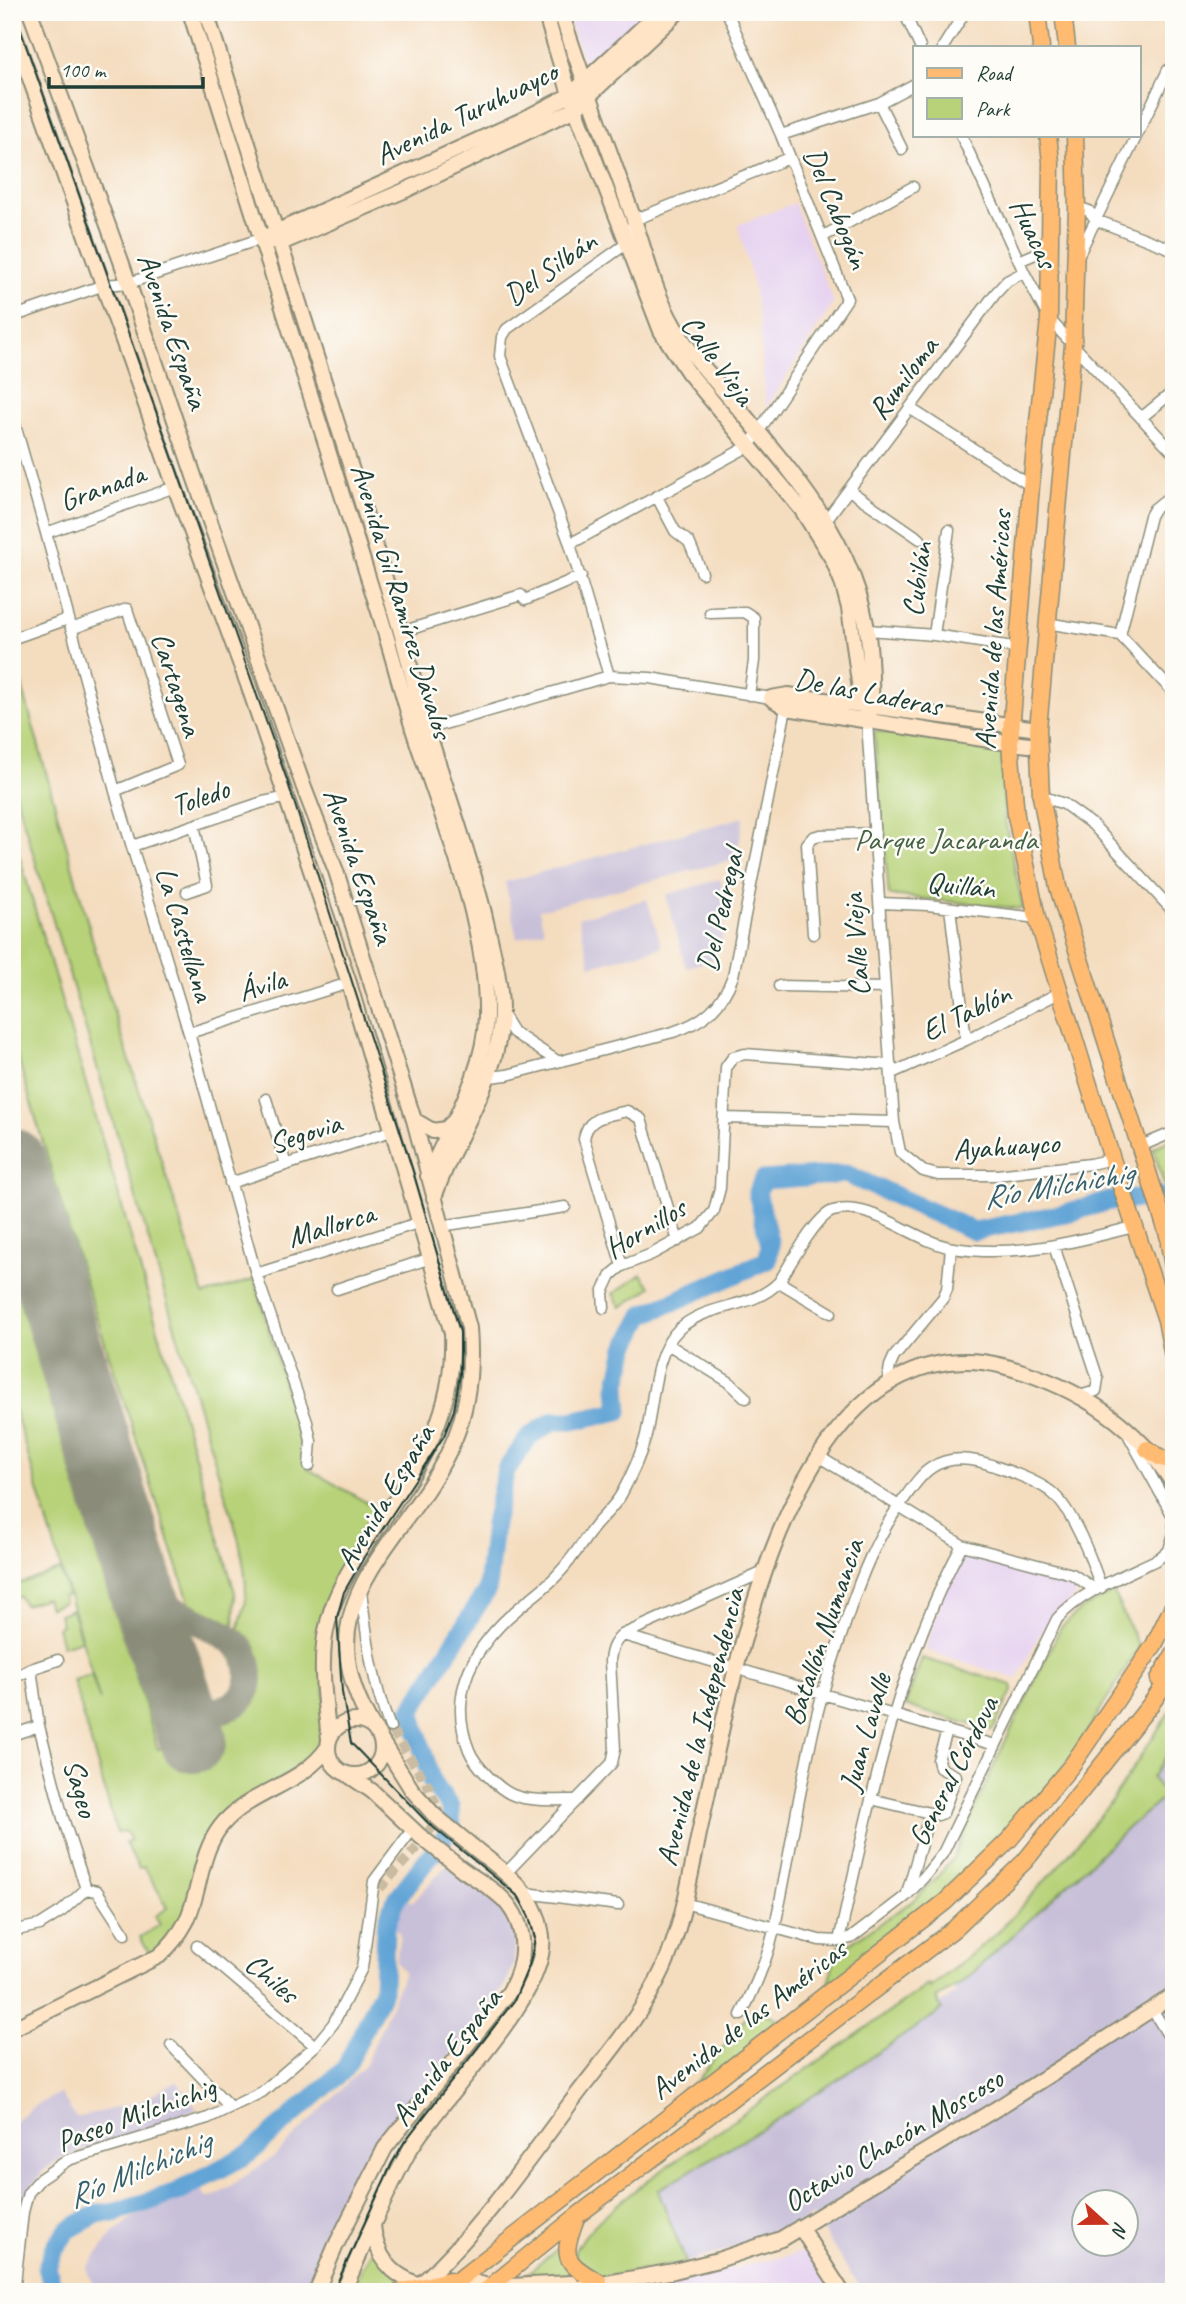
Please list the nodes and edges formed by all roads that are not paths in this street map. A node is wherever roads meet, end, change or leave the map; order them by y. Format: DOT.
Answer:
graph roads {
  1 [pos="30,12"];
  2 [pos="190,12"];
  3 [pos="206,12"];
  4 [pos="545,12"];
  5 [pos="561,12"];
  6 [pos="659,12"];
  7 [pos="678,12"];
  8 [pos="727,12"];
  9 [pos="904,12"];
  10 [pos="965,12"];
  11 [pos="1037,12"];
  12 [pos="1063,12"];
  13 [pos="12,27"];
  14 [pos="920,46"];
  15 [pos="944,46"];
  16 [pos="1041,46"];
  17 [pos="1067,46"];
  18 [pos="1174,68"];
  19 [pos="913,85"];
  20 [pos="586,91"];
  21 [pos="573,102"];
  22 [pos="879,103"];
  23 [pos="1140,129"];
  24 [pos="782,135"];
  25 [pos="961,136"];
  26 [pos="1048,136"];
  27 [pos="1075,136"];
  28 [pos="1137,136"];
  29 [pos="902,149"];
  30 [pos="789,158"];
  31 [pos="401,174"];
  32 [pos="913,187"];
  33 [pos="408,189"];
  34 [pos="1077,207"];
  35 [pos="634,220"];
  36 [pos="1096,220"];
  37 [pos="822,237"];
  38 [pos="278,238"];
  39 [pos="260,239"];
  40 [pos="626,244"];
  41 [pos="1049,248"];
  42 [pos="1174,250"];
  43 [pos="1076,260"];
  44 [pos="1022,266"];
  45 [pos="129,283"];
  46 [pos="104,285"];
  47 [pos="12,317"];
  48 [pos="1049,319"];
  49 [pos="1073,345"];
  50 [pos="1174,390"];
  51 [pos="911,409"];
  52 [pos="12,414"];
  53 [pos="1141,418"];
  54 [pos="758,433"];
  55 [pos="749,446"];
  56 [pos="1174,453"];
  57 [pos="1031,486"];
  58 [pos="174,487"];
  59 [pos="849,490"];
  60 [pos="1174,493"];
  61 [pos="657,497"];
  62 [pos="826,520"];
  63 [pos="948,530"];
  64 [pos="46,533"];
  65 [pos="920,539"];
  66 [pos="570,544"];
  67 [pos="702,573"];
  68 [pos="581,576"];
  69 [pos="710,613"];
  70 [pos="1046,623"];
  71 [pos="70,624"];
  72 [pos="868,630"];
  73 [pos="401,632"];
  74 [pos="934,635"];
  75 [pos="1120,635"];
  76 [pos="14,638"];
  77 [pos="1019,648"];
  78 [pos="609,676"];
  79 [pos="1174,693"];
  80 [pos="749,695"];
  81 [pos="771,698"];
  82 [pos="788,702"];
  83 [pos="866,706"];
  84 [pos="867,722"];
  85 [pos="1010,726"];
  86 [pos="421,731"];
  87 [pos="1038,737"];
  88 [pos="1010,743"];
  89 [pos="115,791"];
  90 [pos="1041,796"];
  91 [pos="284,797"];
  92 [pos="194,825"];
  93 [pos="875,832"];
  94 [pos="456,838"];
  95 [pos="132,846"];
  96 [pos="187,892"];
  97 [pos="880,903"];
  98 [pos="950,908"];
  99 [pos="1174,912"];
  100 [pos="1037,918"];
  101 [pos="813,934"];
  102 [pos="349,984"];
  103 [pos="779,986"];
  104 [pos="885,988"];
  105 [pos="1061,992"];
  106 [pos="501,1010"];
  107 [pos="189,1033"];
  108 [pos="966,1040"];
  109 [pos="557,1061"];
  110 [pos="726,1067"];
  111 [pos="892,1069"];
  112 [pos="480,1078"];
  113 [pos="266,1099"];
  114 [pos="724,1118"];
  115 [pos="414,1120"];
  116 [pos="454,1121"];
  117 [pos="894,1122"];
  118 [pos="394,1130"];
  119 [pos="1174,1132"];
  120 [pos="1141,1146"];
  121 [pos="1112,1158"];
  122 [pos="286,1165"];
  123 [pos="428,1176"];
  124 [pos="230,1183"];
  125 [pos="433,1199"];
  126 [pos="415,1203"];
  127 [pos="565,1207"];
  128 [pos="421,1222"];
  129 [pos="1133,1225"];
  130 [pos="442,1226"];
  131 [pos="1168,1236"];
  132 [pos="678,1241"];
  133 [pos="1054,1245"];
  134 [pos="951,1248"];
  135 [pos="1174,1254"];
  136 [pos="431,1258"];
  137 [pos="622,1266"];
  138 [pos="1174,1272"];
  139 [pos="256,1274"];
  140 [pos="779,1282"];
  141 [pos="337,1289"];
  142 [pos="604,1308"];
  143 [pos="831,1313"];
  144 [pos="1174,1341"];
  145 [pos="669,1345"];
  146 [pos="1174,1362"];
  147 [pos="887,1384"];
  148 [pos="1080,1396"];
  149 [pos="747,1398"];
  150 [pos="1124,1426"];
  151 [pos="1147,1449"];
  152 [pos="818,1456"];
  153 [pos="1174,1461"];
  154 [pos="309,1466"];
  155 [pos="1174,1485"];
  156 [pos="898,1507"];
  157 [pos="1174,1532"];
  158 [pos="961,1545"];
  159 [pos="766,1570"];
  160 [pos="360,1586"];
  161 [pos="1099,1589"];
  162 [pos="1174,1604"];
  163 [pos="1174,1629"];
  164 [pos="622,1635"];
  165 [pos="1174,1654"];
  166 [pos="58,1660"];
  167 [pos="31,1669"];
  168 [pos="735,1669"];
  169 [pos="1174,1671"];
  170 [pos="12,1679"];
  171 [pos="822,1694"];
  172 [pos="893,1715"];
  173 [pos="38,1726"];
  174 [pos="947,1731"];
  175 [pos="382,1732"];
  176 [pos="12,1735"];
  177 [pos="328,1743"];
  178 [pos="995,1745"];
  179 [pos="1072,1765"];
  180 [pos="344,1773"];
  181 [pos="297,1776"];
  182 [pos="1086,1784"];
  183 [pos="543,1799"];
  184 [pos="871,1799"];
  185 [pos="577,1800"];
  186 [pos="930,1813"];
  187 [pos="553,1825"];
  188 [pos="416,1833"];
  189 [pos="505,1874"];
  190 [pos="380,1888"];
  191 [pos="86,1889"];
  192 [pos="526,1892"];
  193 [pos="906,1896"];
  194 [pos="371,1899"];
  195 [pos="684,1903"];
  196 [pos="618,1905"];
  197 [pos="775,1927"];
  198 [pos="12,1931"];
  199 [pos="125,1934"];
  200 [pos="839,1941"];
  201 [pos="197,1946"];
  202 [pos="1174,1995"];
  203 [pos="1152,2009"];
  204 [pos="741,2015"];
  205 [pos="12,2029"];
  206 [pos="171,2045"];
  207 [pos="1174,2045"];
  208 [pos="315,2046"];
  209 [pos="230,2107"];
  210 [pos="578,2216"];
  211 [pos="373,2226"];
  212 [pos="800,2227"];
  213 [pos="461,2278"];
  214 [pos="618,2281"];
  215 [pos="599,2282"];
  216 [pos="419,2286"];
  217 [pos="488,2290"];
  218 [pos="15,2292"];
  219 [pos="316,2292"];
  220 [pos="343,2292"];
  221 [pos="400,2292"];
  222 [pos="435,2292"];
  223 [pos="557,2292"];
  224 [pos="842,2292"];
  1 -- 45 [label="main road, Avenida España"];
  2 -- 39 [label="main road, Avenida Gil Ramírez Dávalos"];
  3 -- 38 [label="main road, Avenida Gil Ramírez Dávalos"];
  4 -- 21 [label="main road, Calle Vieja"];
  5 -- 20 [label="main road, Calle Vieja"];
  6 -- 20 [label="main road, Avenida Turuhuayco"];
  7 -- 20 [label="main road, Avenida Turuhuayco"];
  8 -- 24 [label="street, Del Cabogán"];
  9 -- 14 [label="street"];
  10 -- 15 [label="street"];
  11 -- 16 [label="main road"];
  12 -- 17 [label="main road"];
  13 -- 46 [label="main road, Avenida España"];
  18 -- 23 [label="street"];
  19 -- 22 [label="street"];
  20 -- 21 [label="main road, Avenida Turuhuayco"];
  20 -- 35 [label="main road, Calle Vieja"];
  21 -- 31 [label="main road, Avenida Turuhuayco"];
  21 -- 33 [label="main road"];
  21 -- 40 [label="main road, Calle Vieja"];
  22 -- 24 [label="street"];
  22 -- 29 [label="street"];
  24 -- 30 [label="street, Del Cabogán"];
  25 -- 44 [label="street, Huacas"];
  26 -- 41 [label="main road, Avenida de las Américas"];
  27 -- 34 [label="main road, Avenida de las Américas"];
  28 -- 36 [label="street"];
  30 -- 35 [label="street, Del Silbán"];
  30 -- 37 [label="street, Del Cabogán"];
  31 -- 33 [label="main road"];
  31 -- 38 [label="main road, Avenida Turuhuayco"];
  32 -- 37 [label="street"];
  33 -- 38 [label="main road"];
  34 -- 36 [label="street"];
  34 -- 43 [label="main road, Avenida de las Américas"];
  35 -- 40 [label="street, Del Silbán"];
  35 -- 54 [label="main road, Calle Vieja"];
  36 -- 42 [label="street"];
  36 -- 43 [label="street"];
  37 -- 54 [label="street, Del Cabogán"];
  38 -- 39 [label="main road"];
  38 -- 73 [label="main road, Avenida Gil Ramírez Dávalos"];
  39 -- 45 [label="street"];
  39 -- 86 [label="main road, Avenida Gil Ramírez Dávalos"];
  40 -- 55 [label="main road, Calle Vieja"];
  40 -- 66 [label="street, Del Silbán"];
  41 -- 44 [label="street, Rumiloma"];
  41 -- 48 [label="main road, Avenida de las Américas"];
  43 -- 49 [label="main road, Avenida de las Américas"];
  44 -- 48 [label="street, Huacas"];
  44 -- 51 [label="street, Rumiloma"];
  45 -- 46 [label="street"];
  45 -- 115 [label="main road, Avenida España"];
  46 -- 47 [label="street"];
  46 -- 58 [label="main road, Avenida España"];
  48 -- 49 [label="street, Huacas"];
  48 -- 57 [label="main road, Avenida de las Américas"];
  49 -- 53 [label="street, Huacas"];
  49 -- 70 [label="main road, Avenida de las Américas"];
  50 -- 53 [label="street"];
  51 -- 57 [label="street"];
  51 -- 59 [label="street, Rumiloma"];
  52 -- 64 [label="street, La Castellana"];
  53 -- 56 [label="street, Huacas"];
  54 -- 55 [label="street, Del Cabogán"];
  54 -- 62 [label="main road, Calle Vieja"];
  55 -- 61 [label="street"];
  55 -- 83 [label="main road, Calle Vieja"];
  57 -- 77 [label="main road, Avenida de las Américas"];
  58 -- 64 [label="street, Granada"];
  58 -- 91 [label="main road, Avenida España"];
  59 -- 62 [label="street, Rumiloma"];
  59 -- 65 [label="street"];
  60 -- 75 [label="street"];
  61 -- 66 [label="street"];
  61 -- 67 [label="street"];
  62 -- 72 [label="main road, Calle Vieja"];
  63 -- 74 [label="street, Cubilán"];
  64 -- 71 [label="street, La Castellana"];
  66 -- 68 [label="street, Del Silbán"];
  68 -- 73 [label="street"];
  68 -- 78 [label="street, Del Silbán"];
  69 -- 80 [label="street"];
  70 -- 75 [label="street"];
  70 -- 87 [label="main road, Avenida de las Américas"];
  71 -- 76 [label="street"];
  71 -- 89 [label="street, La Castellana"];
  71 -- 89 [label="street, Cartagena"];
  72 -- 74 [label="street"];
  72 -- 83 [label="main road, Calle Vieja"];
  73 -- 86 [label="main road, Avenida Gil Ramírez Dávalos"];
  74 -- 77 [label="street"];
  75 -- 79 [label="street"];
  77 -- 85 [label="main road, Avenida de las Américas"];
  78 -- 80 [label="street, De las Laderas"];
  78 -- 86 [label="street, De las Laderas"];
  80 -- 81 [label="street, De las Laderas"];
  81 -- 82 [label="main road, De las Laderas"];
  82 -- 83 [label="main road, De las Laderas"];
  82 -- 84 [label="main road, De las Laderas"];
  82 -- 109 [label="street, Del Pedregal"];
  83 -- 84 [label="main road, Calle Vieja"];
  83 -- 85 [label="main road, De las Laderas"];
  84 -- 88 [label="main road, De las Laderas"];
  84 -- 93 [label="street, Calle Vieja"];
  85 -- 87 [label="main road, De las Laderas"];
  85 -- 88 [label="main road, Avenida de las Américas"];
  86 -- 94 [label="main road, Avenida Gil Ramírez Dávalos"];
  87 -- 88 [label="main road, De las Laderas"];
  87 -- 90 [label="main road, Avenida de las Américas"];
  88 -- 100 [label="main road, Avenida de las Américas"];
  89 -- 95 [label="street, La Castellana"];
  90 -- 99 [label="street"];
  90 -- 120 [label="main road, Avenida de las Américas"];
  91 -- 92 [label="street, Toledo"];
  91 -- 102 [label="main road, Avenida España"];
  92 -- 95 [label="street, Toledo"];
  92 -- 96 [label="street"];
  93 -- 97 [label="street, Calle Vieja"];
  93 -- 101 [label="street"];
  94 -- 106 [label="main road, Avenida Gil Ramírez Dávalos"];
  94 -- 112 [label="main road, Avenida Gil Ramírez Dávalos"];
  95 -- 107 [label="street, La Castellana"];
  97 -- 98 [label="street, Quillán"];
  97 -- 104 [label="street, Calle Vieja"];
  98 -- 100 [label="street, Quillán"];
  98 -- 108 [label="street"];
  100 -- 105 [label="main road, Avenida de las Américas"];
  102 -- 107 [label="street, Ávila"];
  102 -- 118 [label="main road, Avenida España"];
  103 -- 104 [label="street"];
  104 -- 111 [label="street, Calle Vieja"];
  105 -- 108 [label="street, El Tablón"];
  105 -- 121 [label="main road, Avenida de las Américas"];
  106 -- 109 [label="street"];
  106 -- 112 [label="main road, Avenida Gil Ramírez Dávalos"];
  107 -- 124 [label="street, La Castellana"];
  108 -- 111 [label="street, El Tablón"];
  109 -- 112 [label="street, Del Pedregal"];
  110 -- 111 [label="street, El Tablón"];
  110 -- 114 [label="street, Hornillos"];
  111 -- 117 [label="street, Calle Vieja"];
  112 -- 116 [label="main road, Avenida Gil Ramírez Dávalos"];
  112 -- 125 [label="main road, Avenida Gil Ramírez Dávalos"];
  113 -- 122 [label="street"];
  114 -- 117 [label="street"];
  114 -- 132 [label="street, Hornillos"];
  115 -- 116 [label="main road"];
  115 -- 123 [label="main road, Avenida España"];
  116 -- 123 [label="main road, Avenida Gil Ramírez Dávalos"];
  117 -- 121 [label="street, Ayahuayco"];
  118 -- 122 [label="street, Segovia"];
  118 -- 126 [label="main road, Avenida España"];
  119 -- 120 [label="street"];
  120 -- 131 [label="main road, Avenida de las Américas"];
  121 -- 129 [label="main road, Avenida de las Américas"];
  122 -- 124 [label="street, Segovia"];
  123 -- 125 [label="main road, Avenida España"];
  123 -- 126 [label="main road, Avenida Gil Ramírez Dávalos"];
  124 -- 139 [label="street, La Castellana"];
  125 -- 130 [label="main road, Avenida España"];
  126 -- 128 [label="main road, Avenida España"];
  127 -- 130 [label="street"];
  128 -- 136 [label="main road, Avenida España"];
  128 -- 139 [label="street, Mallorca"];
  129 -- 133 [label="street"];
  129 -- 144 [label="main road, Avenida de las Américas"];
  129 -- 146 [label="main road, Avenida de las Américas"];
  130 -- 160 [label="main road, Avenida España"];
  131 -- 135 [label="main road, Avenida de las Américas"];
  131 -- 138 [label="main road, Avenida de las Américas"];
  132 -- 137 [label="street, Hornillos"];
  132 -- 137 [label="street"];
  133 -- 134 [label="street"];
  133 -- 148 [label="street"];
  134 -- 140 [label="street"];
  134 -- 147 [label="street"];
  136 -- 141 [label="street"];
  136 -- 177 [label="main road, Avenida España"];
  137 -- 142 [label="street, Hornillos"];
  139 -- 154 [label="street, La Castellana"];
  140 -- 143 [label="street"];
  140 -- 145 [label="street"];
  145 -- 149 [label="street"];
  145 -- 183 [label="street"];
  147 -- 148 [label="main road, Avenida de la Independencia"];
  147 -- 152 [label="main road, Avenida de la Independencia"];
  148 -- 150 [label="main road, Avenida de la Independencia"];
  150 -- 151 [label="main road, Avenida de la Independencia"];
  150 -- 157 [label="street, General Córdova"];
  151 -- 153 [label="main road"];
  151 -- 155 [label="main road, Avenida de la Independencia"];
  152 -- 156 [label="street"];
  152 -- 159 [label="main road, Avenida de la Independencia"];
  156 -- 158 [label="street"];
  156 -- 161 [label="street, Batallón Numancia"];
  156 -- 171 [label="street, Batallón Numancia"];
  157 -- 161 [label="street, General Córdova"];
  158 -- 161 [label="street"];
  158 -- 172 [label="street, Juan Lavalle"];
  159 -- 164 [label="street"];
  159 -- 168 [label="main road, Avenida de la Independencia"];
  160 -- 175 [label="street"];
  160 -- 175 [label="main road, Avenida España"];
  161 -- 178 [label="street, General Córdova"];
  162 -- 179 [label="main road, Avenida de las Américas"];
  163 -- 179 [label="main road, Avenida de las Américas"];
  164 -- 168 [label="street"];
  164 -- 185 [label="street"];
  165 -- 182 [label="main road, Avenida de las Américas"];
  166 -- 167 [label="street"];
  167 -- 170 [label="street"];
  167 -- 173 [label="street"];
  168 -- 171 [label="street"];
  168 -- 195 [label="main road, Avenida de la Independencia"];
  169 -- 182 [label="main road, Avenida de las Américas"];
  171 -- 172 [label="street"];
  171 -- 197 [label="street, Batallón Numancia"];
  172 -- 174 [label="street"];
  172 -- 184 [label="street, Juan Lavalle"];
  173 -- 176 [label="street, Sageo"];
  173 -- 191 [label="street, Sageo"];
  174 -- 178 [label="street"];
  174 -- 186 [label="street"];
  175 -- 177 [label="main road"];
  175 -- 180 [label="main road"];
  175 -- 189 [label="main road, Avenida España, bridge"];
  177 -- 180 [label="main road"];
  177 -- 181 [label="main road"];
  178 -- 193 [label="street, General Córdova"];
  179 -- 213 [label="main road, Avenida de las Américas"];
  180 -- 181 [label="main road"];
  180 -- 188 [label="main road, Avenida España"];
  181 -- 205 [label="main road"];
  182 -- 210 [label="main road, Avenida de las Américas"];
  183 -- 185 [label="street"];
  183 -- 187 [label="street"];
  184 -- 186 [label="street"];
  184 -- 200 [label="street, Juan Lavalle"];
  185 -- 187 [label="street"];
  186 -- 193 [label="street"];
  187 -- 189 [label="street"];
  188 -- 194 [label="street, Paseo Milchichig"];
  188 -- 219 [label="main road, Avenida España, bridge"];
  189 -- 192 [label="main road, Avenida España"];
  190 -- 194 [label="street"];
  191 -- 198 [label="street"];
  191 -- 199 [label="street"];
  192 -- 196 [label="street"];
  192 -- 211 [label="main road, Avenida España"];
  193 -- 200 [label="street, General Córdova"];
  194 -- 208 [label="street, Paseo Milchichig"];
  195 -- 197 [label="street"];
  195 -- 216 [label="main road, Avenida de la Independencia"];
  197 -- 200 [label="street"];
  197 -- 204 [label="street, Batallón Numancia"];
  201 -- 208 [label="street, Chiles"];
  202 -- 203 [label="main road, Octavio Chacón Moscoso"];
  203 -- 207 [label="street"];
  203 -- 212 [label="main road, Octavio Chacón Moscoso"];
  206 -- 209 [label="street"];
  208 -- 209 [label="street, Paseo Milchichig"];
  209 -- 218 [label="street, Paseo Milchichig"];
  210 -- 215 [label="main road"];
  210 -- 217 [label="main road, Avenida de las Américas"];
  211 -- 216 [label="main road"];
  211 -- 220 [label="main road, Avenida España"];
  212 -- 214 [label="main road, Octavio Chacón Moscoso"];
  212 -- 224 [label="main road"];
  213 -- 216 [label="main road"];
  213 -- 217 [label="main road, Octavio Chacón Moscoso"];
  213 -- 222 [label="main road, Avenida de las Américas"];
  214 -- 215 [label="main road, Octavio Chacón Moscoso"];
  214 -- 223 [label="main road, Octavio Chacón Moscoso"];
  215 -- 217 [label="main road, Octavio Chacón Moscoso"];
  216 -- 221 [label="main road"];
}
